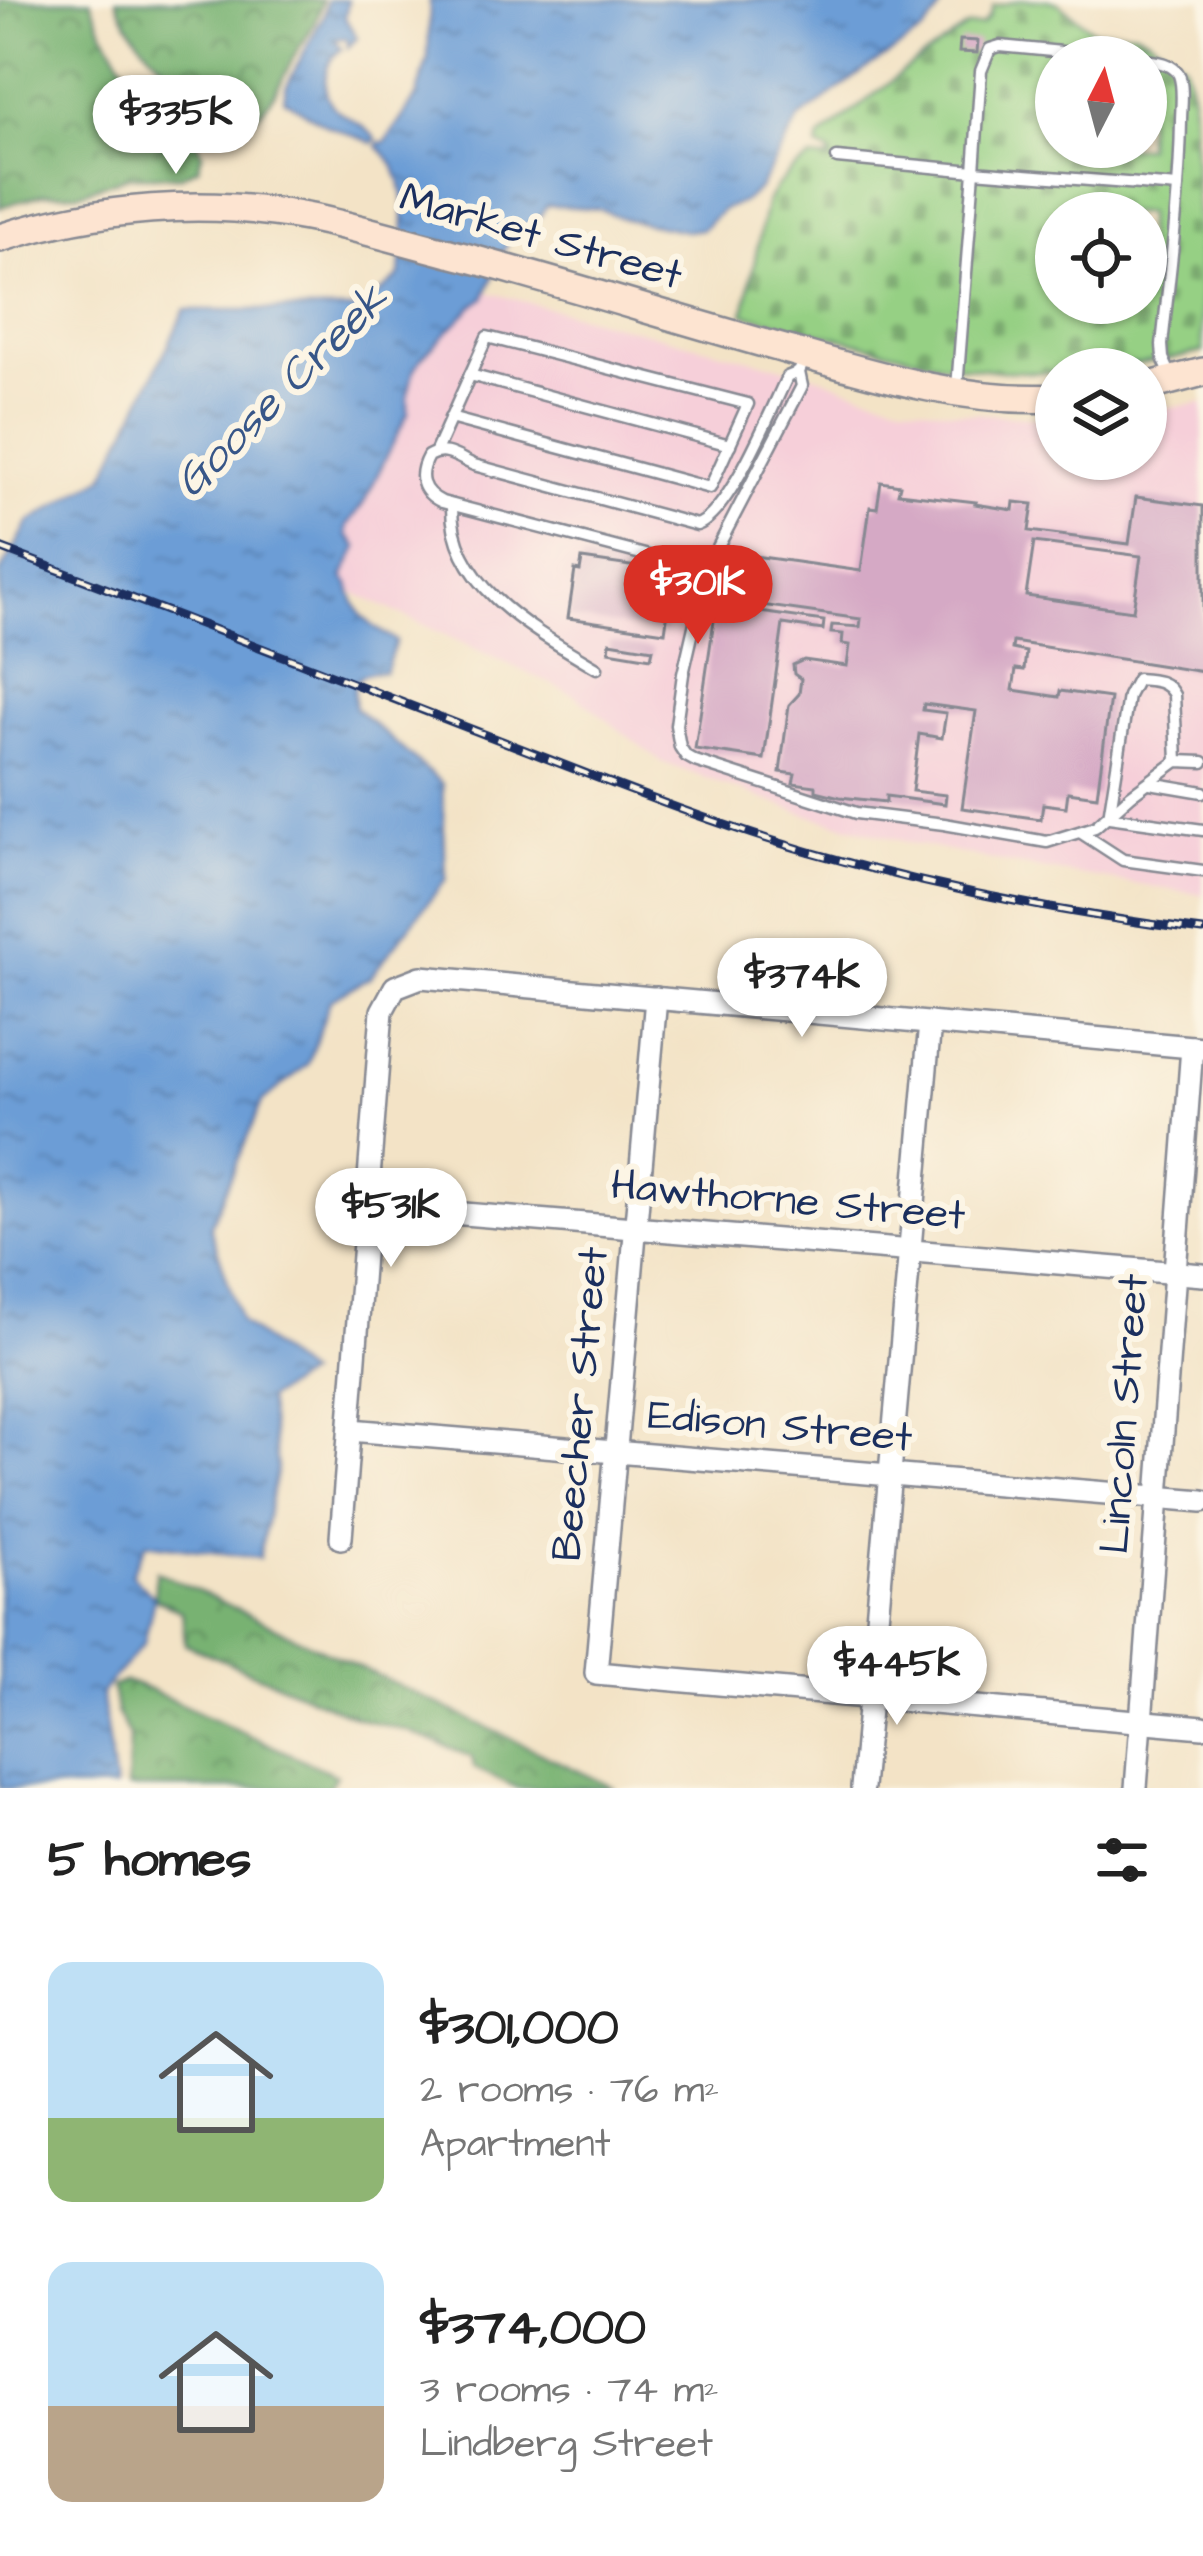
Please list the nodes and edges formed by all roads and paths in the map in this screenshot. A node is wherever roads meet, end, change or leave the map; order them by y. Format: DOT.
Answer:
graph roads {
  1 [pos="1035,49"];
  2 [pos="1167,64"];
  3 [pos="837,158"];
  4 [pos="974,171"];
  5 [pos="1178,187"];
  6 [pos="0,238"];
  7 [pos="1162,348"];
  8 [pos="803,364"];
  9 [pos="1203,372"];
  10 [pos="470,375"];
  11 [pos="1167,382"];
  12 [pos="956,391"];
  13 [pos="1035,397"];
  14 [pos="451,418"];
  15 [pos="730,445"];
  16 [pos="436,451"];
  17 [pos="710,488"];
  18 [pos="724,501"];
  19 [pos="452,505"];
  20 [pos="702,564"];
  21 [pos="597,668"];
  22 [pos="1177,760"];
  23 [pos="1203,762"];
  24 [pos="1150,783"];
  25 [pos="1203,792"];
  26 [pos="1109,817"];
  27 [pos="1203,830"];
  28 [pos="1080,832"];
  29 [pos="1203,871"];
  30 [pos="656,998"];
  31 [pos="930,1023"];
  32 [pos="1198,1047"];
  33 [pos="367,1206"];
  34 [pos="636,1228"];
  35 [pos="910,1251"];
  36 [pos="1175,1273"];
  37 [pos="1203,1275"];
  38 [pos="350,1430"];
  39 [pos="616,1452"];
  40 [pos="891,1475"];
  41 [pos="1158,1497"];
  42 [pos="1203,1501"];
  43 [pos="341,1538"];
  44 [pos="869,1696"];
  45 [pos="1141,1722"];
  46 [pos="1203,1727"];
  47 [pos="862,1788"];
  48 [pos="1136,1788"];
  1 -- 4 [label="lane"];
  2 -- 5 [label="lane"];
  3 -- 4 [label="lane"];
  4 -- 5 [label="lane"];
  4 -- 12 [label="lane"];
  5 -- 7 [label="lane"];
  6 -- 8 [label="main road, Market Street"];
  8 -- 12 [label="main road, Market Street"];
  8 -- 18 [label="lane"];
  8 -- 20 [label="lane"];
  9 -- 11 [label="main road"];
  10 -- 14 [label="lane"];
  10 -- 15 [label="lane"];
  10 -- 15 [label="lane"];
  12 -- 13 [label="main road, Market Street"];
  14 -- 16 [label="lane"];
  14 -- 17 [label="lane"];
  15 -- 17 [label="lane"];
  16 -- 18 [label="lane"];
  16 -- 19 [label="lane"];
  17 -- 18 [label="lane"];
  19 -- 20 [label="lane"];
  19 -- 21 [label="lane"];
  20 -- 28 [label="lane"];
  22 -- 23 [label="lane"];
  22 -- 24 [label="lane"];
  22 -- 26 [label="lane"];
  24 -- 25 [label="lane"];
  24 -- 26 [label="lane"];
  26 -- 27 [label="lane"];
  26 -- 28 [label="lane"];
  28 -- 29 [label="lane"];
  30 -- 31 [label="street"];
  30 -- 33 [label="street"];
  30 -- 34 [label="street, Beecher Street"];
  31 -- 32 [label="street"];
  31 -- 35 [label="street"];
  32 -- 36 [label="street, Lincoln Street"];
  33 -- 34 [label="street, Hawthorne Street"];
  33 -- 38 [label="street"];
  34 -- 35 [label="street, Hawthorne Street"];
  34 -- 39 [label="street, Beecher Street"];
  35 -- 36 [label="street, Hawthorne Street"];
  35 -- 40 [label="street"];
  36 -- 37 [label="street, Hawthorne Street"];
  36 -- 41 [label="street, Lincoln Street"];
  38 -- 39 [label="street, Edison Street"];
  38 -- 43 [label="street"];
  39 -- 40 [label="street, Edison Street"];
  39 -- 44 [label="street, Beecher Street"];
  40 -- 41 [label="street, Edison Street"];
  40 -- 44 [label="street"];
  41 -- 42 [label="street, Edison Street"];
  41 -- 45 [label="street, Lincoln Street"];
  44 -- 45 [label="street"];
  44 -- 47 [label="street"];
  45 -- 46 [label="street"];
  45 -- 48 [label="street, Lincoln Street"];
}
